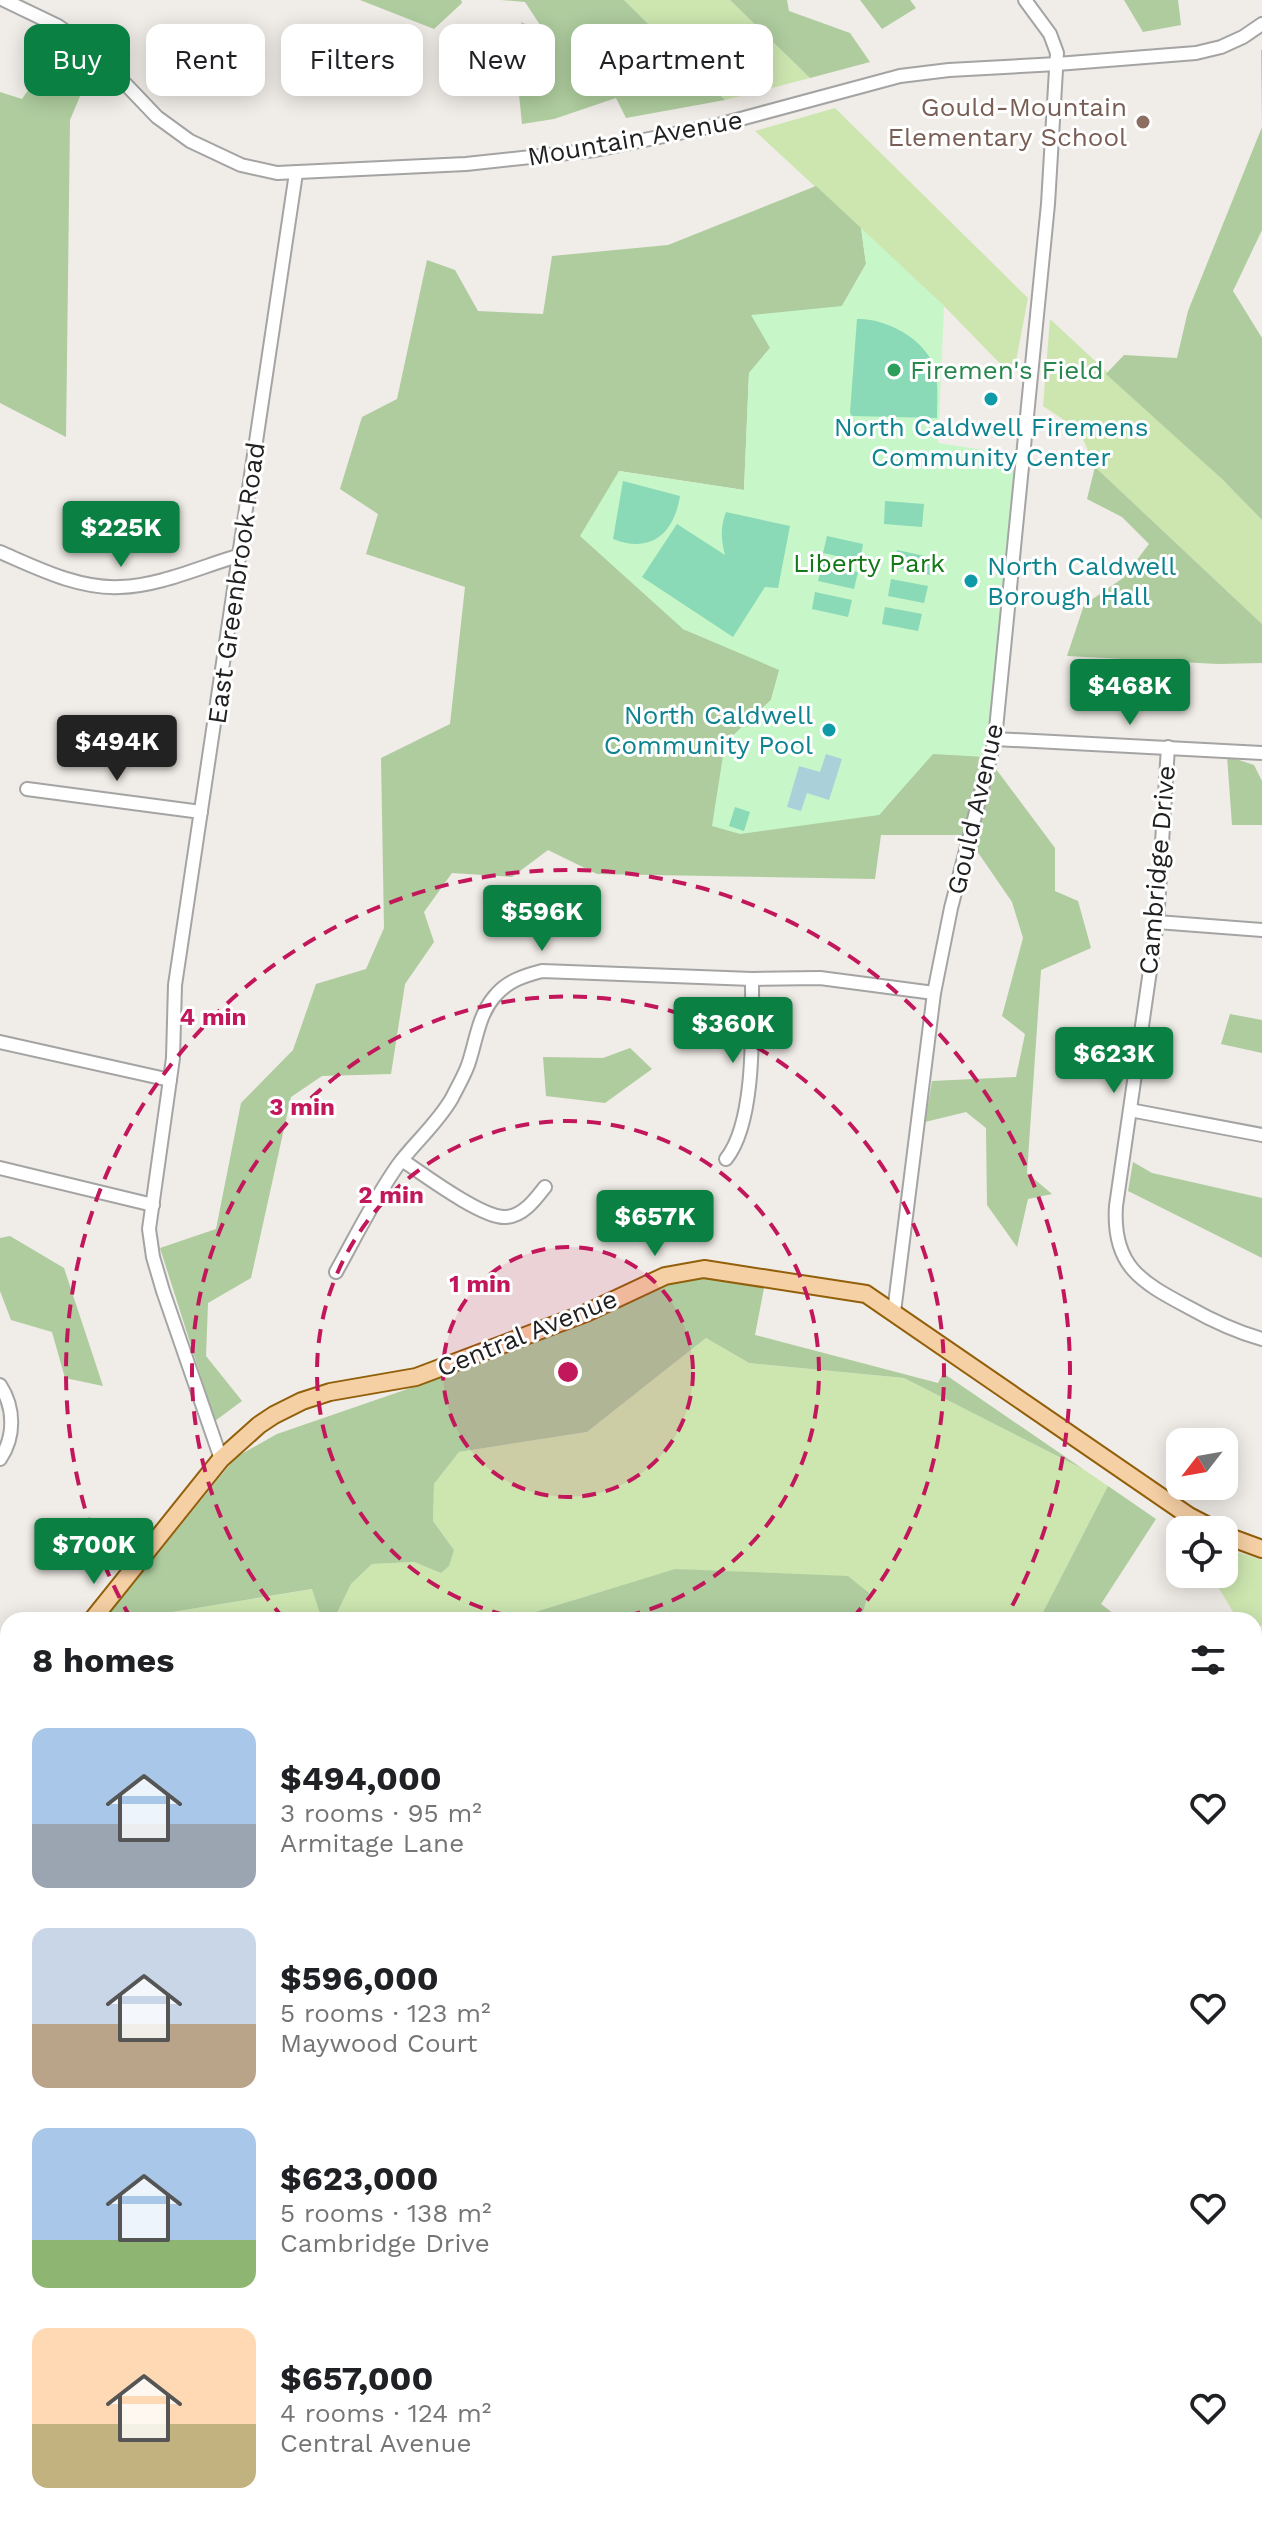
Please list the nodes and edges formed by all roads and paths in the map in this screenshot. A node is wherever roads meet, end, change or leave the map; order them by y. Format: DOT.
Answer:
graph roads {
  1 [pos="4,0"];
  2 [pos="1025,0"];
  3 [pos="1262,24"];
  4 [pos="1057,64"];
  5 [pos="296,173"];
  6 [pos="0,552"];
  7 [pos="241,555"];
  8 [pos="995,739"];
  9 [pos="1168,747"];
  10 [pos="1262,753"];
  11 [pos="27,789"];
  12 [pos="201,812"];
  13 [pos="1157,922"];
  14 [pos="1262,930"];
  15 [pos="752,979"];
  16 [pos="934,993"];
  17 [pos="0,1042"];
  18 [pos="170,1080"];
  19 [pos="1130,1110"];
  20 [pos="1262,1135"];
  21 [pos="726,1159"];
  22 [pos="402,1160"];
  23 [pos="0,1168"];
  24 [pos="545,1187"];
  25 [pos="153,1205"];
  26 [pos="336,1272"];
  27 [pos="894,1312"];
  28 [pos="1262,1339"];
  29 [pos="0,1385"];
  30 [pos="0,1459"];
  31 [pos="221,1459"];
  32 [pos="1189,1516"];
  33 [pos="1238,1540"];
  34 [pos="1262,1549"];
  35 [pos="98,1612"];
  1 -- 5 [label="street, Mountain Avenue"];
  2 -- 4 [label="street"];
  3 -- 4 [label="street, Mountain Avenue"];
  4 -- 5 [label="street, Mountain Avenue"];
  4 -- 8 [label="street, Gould Avenue"];
  5 -- 7 [label="street, East Greenbrook Road"];
  6 -- 7 [label="street"];
  7 -- 12 [label="street, East Greenbrook Road"];
  8 -- 9 [label="street"];
  8 -- 16 [label="street, Gould Avenue"];
  9 -- 10 [label="street"];
  9 -- 13 [label="street, Cambridge Drive"];
  11 -- 12 [label="street"];
  12 -- 18 [label="street, East Greenbrook Road"];
  13 -- 14 [label="street"];
  13 -- 19 [label="street, Cambridge Drive"];
  15 -- 16 [label="street"];
  15 -- 21 [label="street"];
  15 -- 22 [label="street"];
  16 -- 27 [label="street, Gould Avenue"];
  17 -- 18 [label="street"];
  18 -- 25 [label="street, East Greenbrook Road"];
  19 -- 20 [label="street"];
  19 -- 28 [label="street, Cambridge Drive"];
  22 -- 24 [label="street"];
  22 -- 26 [label="street"];
  23 -- 25 [label="street"];
  25 -- 31 [label="street, East Greenbrook Road"];
  27 -- 31 [label="main road, Central Avenue"];
  27 -- 32 [label="main road, Central Avenue"];
  29 -- 30 [label="street"];
  31 -- 35 [label="main road, Central Avenue"];
  33 -- 34 [label="main road"];
}
